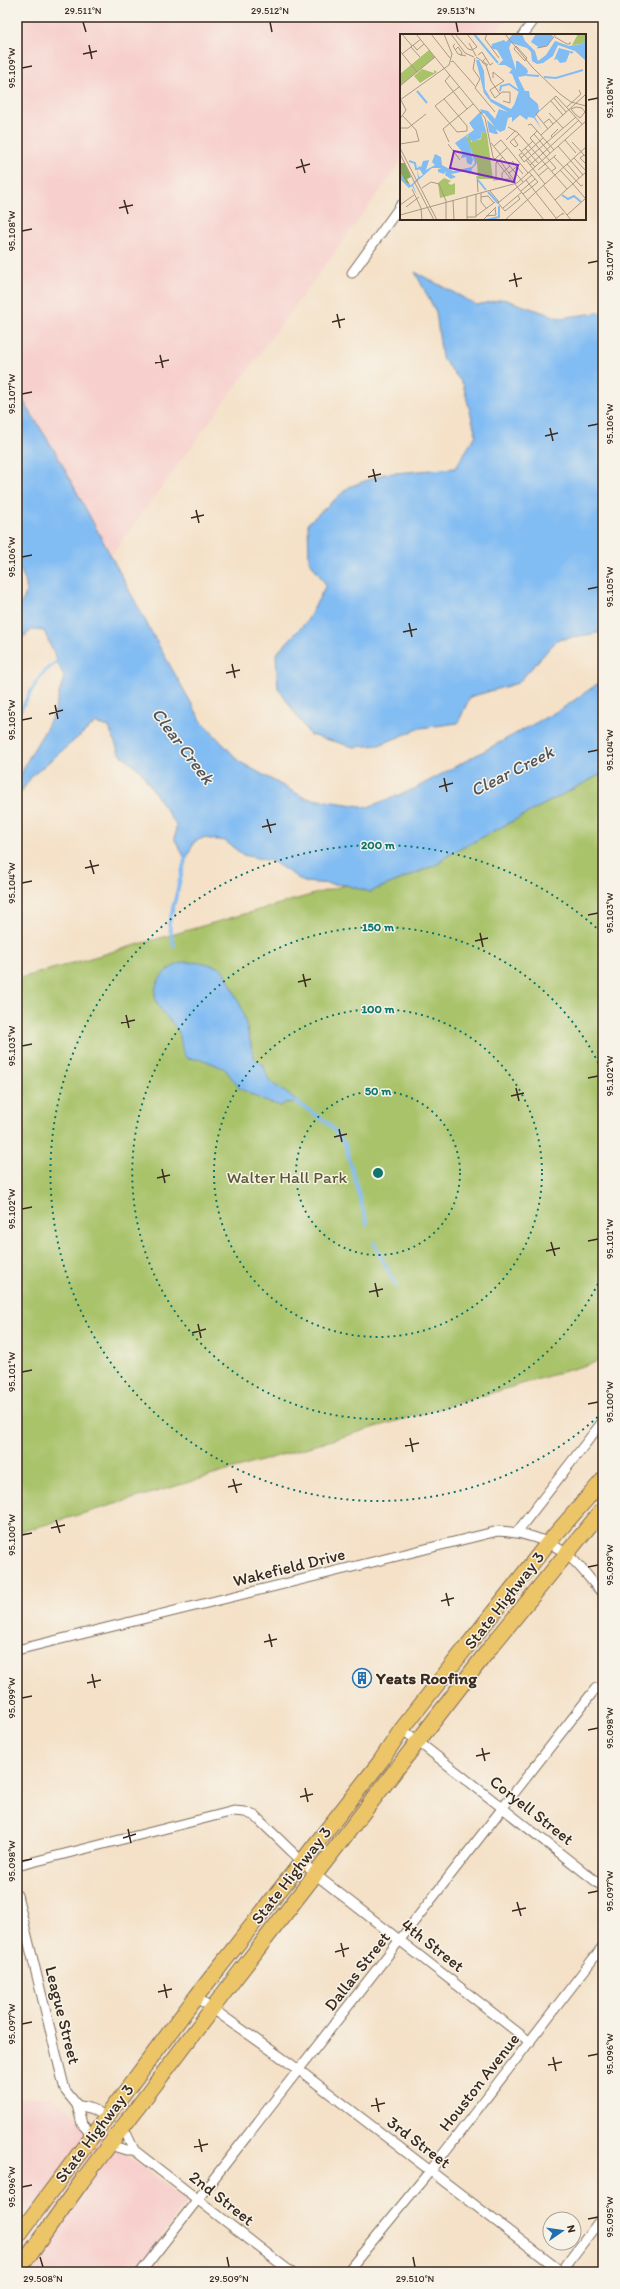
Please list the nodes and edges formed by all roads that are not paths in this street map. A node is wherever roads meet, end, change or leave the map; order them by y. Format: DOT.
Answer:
graph roads {
  1 [pos="536,17"];
  2 [pos="524,34"];
  3 [pos="400,206"];
  4 [pos="352,273"];
  5 [pos="603,1421"];
  6 [pos="603,1480"];
  7 [pos="603,1508"];
  8 [pos="517,1532"];
  9 [pos="548,1543"];
  10 [pos="566,1553"];
  11 [pos="603,1594"];
  12 [pos="17,1650"];
  13 [pos="596,1688"];
  14 [pos="402,1729"];
  15 [pos="418,1740"];
  16 [pos="503,1809"];
  17 [pos="302,1862"];
  18 [pos="17,1866"];
  19 [pos="316,1875"];
  20 [pos="603,1887"];
  21 [pos="17,1895"];
  22 [pos="401,1940"];
  23 [pos="603,1946"];
  24 [pos="196,1997"];
  25 [pos="211,2008"];
  26 [pos="530,2042"];
  27 [pos="299,2070"];
  28 [pos="77,2105"];
  29 [pos="107,2117"];
  30 [pos="121,2130"];
  31 [pos="93,2136"];
  32 [pos="110,2145"];
  33 [pos="134,2150"];
  34 [pos="430,2171"];
  35 [pos="197,2199"];
  36 [pos="603,2216"];
  37 [pos="17,2237"];
  38 [pos="17,2272"];
  39 [pos="141,2272"];
  40 [pos="291,2272"];
  41 [pos="347,2272"];
  42 [pos="561,2272"];
  1 -- 2 [label="street"];
  3 -- 4 [label="street"];
  5 -- 8 [label="street"];
  6 -- 9 [label="main road, State Highway 3"];
  7 -- 10 [label="main road, State Highway 3"];
  8 -- 9 [label="street, Wakefield Drive"];
  8 -- 12 [label="street, Wakefield Drive"];
  9 -- 10 [label="street, Wakefield Drive"];
  9 -- 14 [label="main road, State Highway 3"];
  10 -- 11 [label="street, Wakefield Drive"];
  10 -- 15 [label="main road, State Highway 3"];
  13 -- 16 [label="street, Dallas Street"];
  14 -- 15 [label="street, Coryell Street"];
  14 -- 17 [label="main road, State Highway 3"];
  15 -- 16 [label="street, Coryell Street"];
  15 -- 19 [label="main road, State Highway 3"];
  16 -- 20 [label="street, Coryell Street"];
  16 -- 22 [label="street, Dallas Street"];
  17 -- 18 [label="street, 4th Street"];
  17 -- 19 [label="street, 4th Street"];
  17 -- 24 [label="main road, State Highway 3"];
  19 -- 22 [label="street, 4th Street"];
  19 -- 25 [label="main road, State Highway 3"];
  21 -- 28 [label="street, League Street"];
  22 -- 26 [label="street, 4th Street"];
  22 -- 27 [label="street, Dallas Street"];
  23 -- 26 [label="street, Houston Avenue"];
  24 -- 25 [label="street, 3rd Street"];
  24 -- 29 [label="main road, State Highway 3"];
  25 -- 27 [label="street, 3rd Street"];
  25 -- 30 [label="main road, State Highway 3"];
  26 -- 34 [label="street, Houston Avenue"];
  27 -- 34 [label="street, 3rd Street"];
  27 -- 35 [label="street, Dallas Street"];
  28 -- 29 [label="street"];
  28 -- 31 [label="street, League Street"];
  29 -- 31 [label="main road, State Highway 3"];
  30 -- 32 [label="main road, State Highway 3"];
  30 -- 33 [label="street, 2nd Street"];
  31 -- 37 [label="main road, State Highway 3"];
  32 -- 33 [label="street, 2nd Street"];
  32 -- 38 [label="main road, State Highway 3"];
  33 -- 35 [label="street, 2nd Street"];
  34 -- 41 [label="street, Houston Avenue"];
  34 -- 42 [label="street, 3rd Street"];
  35 -- 39 [label="street, Dallas Street"];
  35 -- 40 [label="street, 2nd Street"];
  36 -- 42 [label="street"];
}
